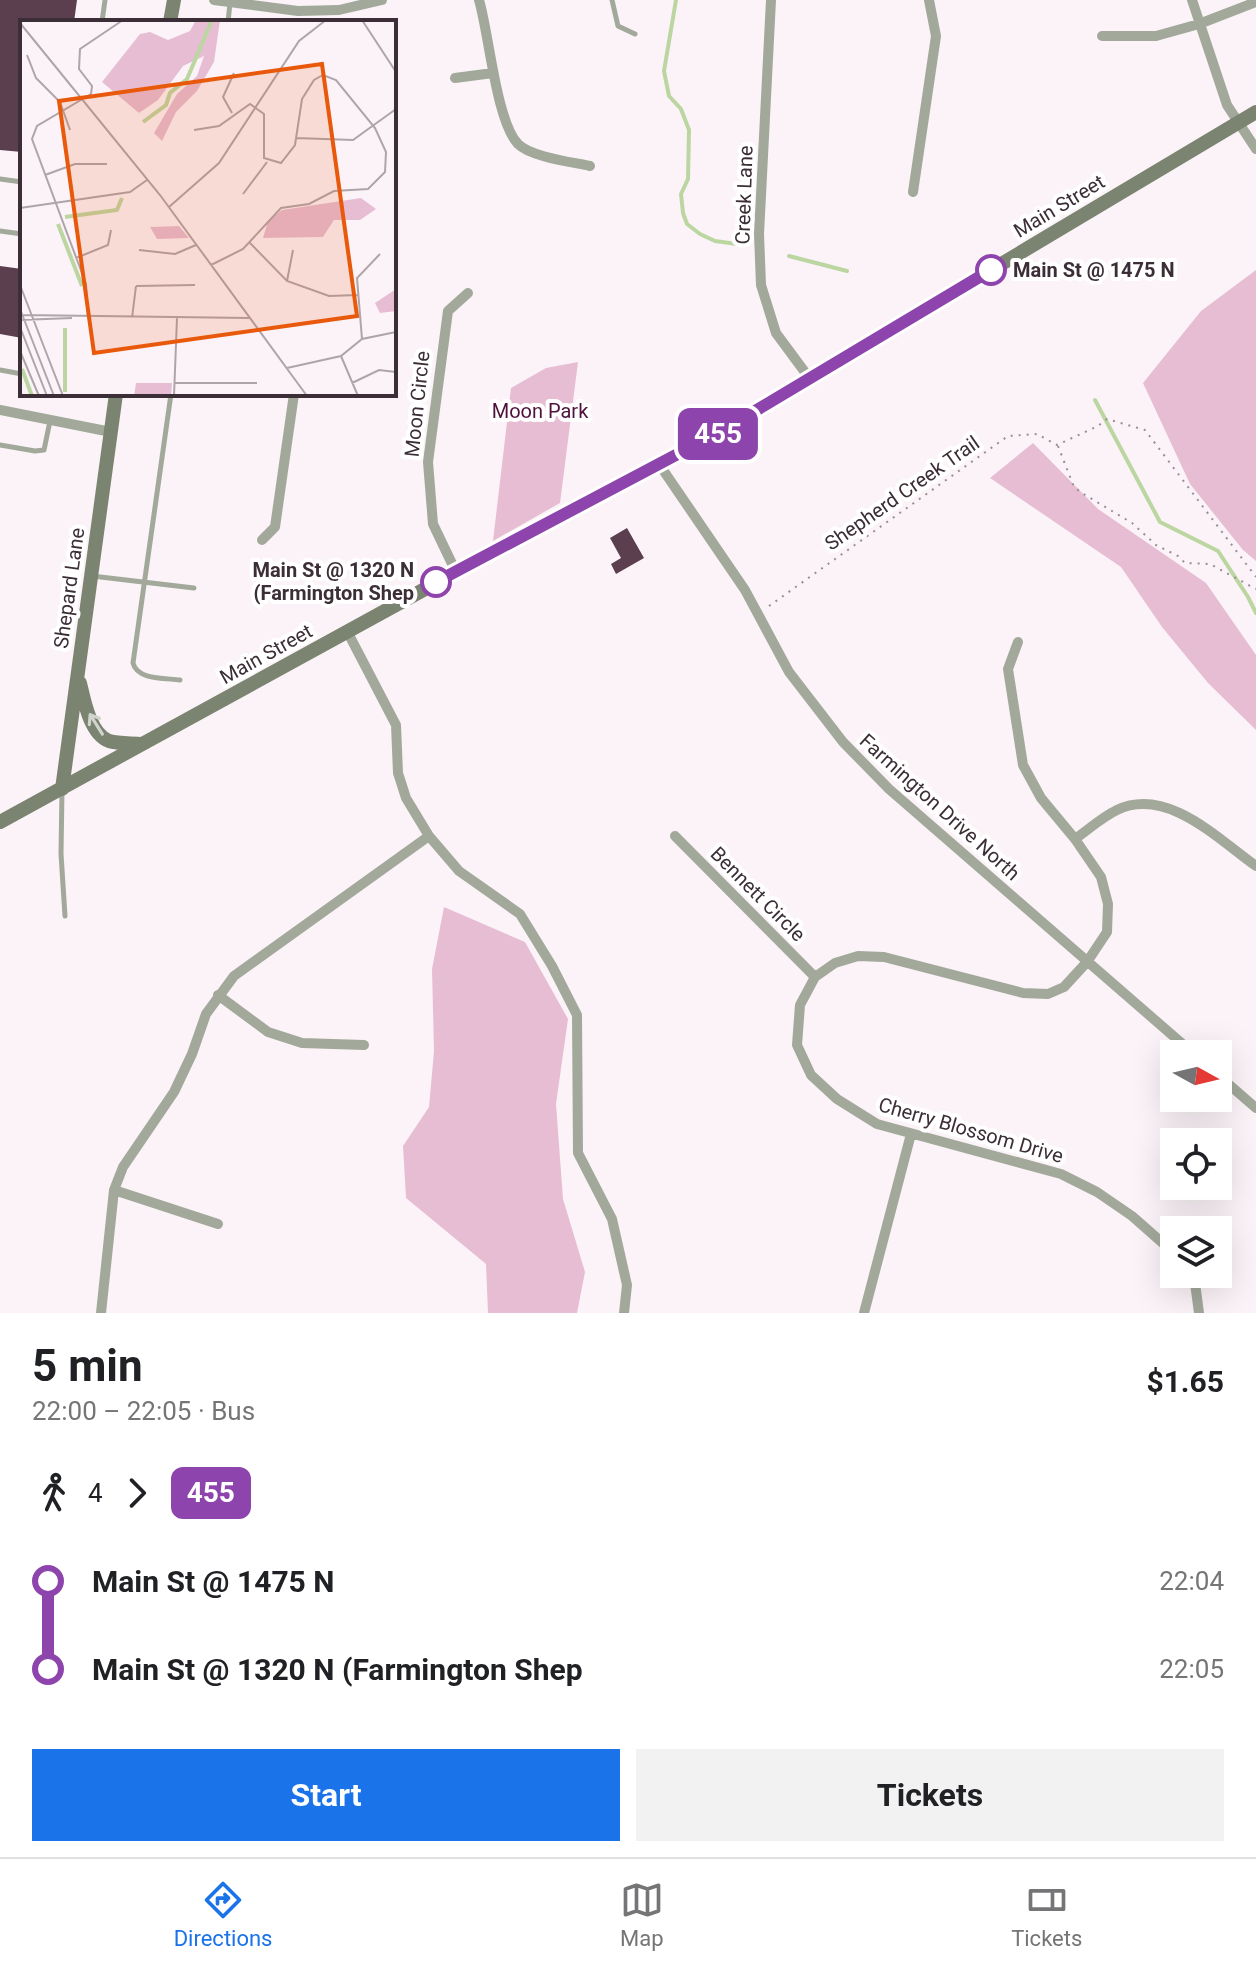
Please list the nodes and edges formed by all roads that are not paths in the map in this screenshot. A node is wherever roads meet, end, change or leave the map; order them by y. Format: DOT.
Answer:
graph roads {
  1 [pos="105,0"];
  2 [pos="174,0"];
  3 [pos="214,0"];
  4 [pos="382,0"];
  5 [pos="479,0"];
  6 [pos="612,0"];
  7 [pos="771,0"];
  8 [pos="929,0"];
  9 [pos="1192,0"];
  10 [pos="230,2"];
  11 [pos="1256,2"];
  12 [pos="102,20"];
  13 [pos="170,20"];
  14 [pos="228,20"];
  15 [pos="1199,24"];
  16 [pos="635,34"];
  17 [pos="1102,36"];
  18 [pos="493,73"];
  19 [pos="455,78"];
  20 [pos="1256,112"];
  21 [pos="1238,123"];
  22 [pos="1256,149"];
  23 [pos="590,166"];
  24 [pos="0,179"];
  25 [pos="20,182"];
  26 [pos="913,192"];
  27 [pos="0,231"];
  28 [pos="20,234"];
  29 [pos="468,293"];
  30 [pos="0,370"];
  31 [pos="20,374"];
  32 [pos="810,379"];
  33 [pos="116,396"];
  34 [pos="171,396"];
  35 [pos="294,396"];
  36 [pos="0,410"];
  37 [pos="50,420"];
  38 [pos="111,432"];
  39 [pos="0,445"];
  40 [pos="659,464"];
  41 [pos="262,540"];
  42 [pos="456,572"];
  43 [pos="91,576"];
  44 [pos="145,582"];
  45 [pos="194,588"];
  46 [pos="347,631"];
  47 [pos="1018,642"];
  48 [pos="77,673"];
  49 [pos="180,680"];
  50 [pos="142,744"];
  51 [pos="62,789"];
  52 [pos="0,822"];
  53 [pos="429,836"];
  54 [pos="675,836"];
  55 [pos="1075,839"];
  56 [pos="1256,866"];
  57 [pos="65,916"];
  58 [pos="1087,962"];
  59 [pos="815,977"];
  60 [pos="218,995"];
  61 [pos="1178,1040"];
  62 [pos="364,1045"];
  63 [pos="1232,1087"];
  64 [pos="1256,1108"];
  65 [pos="911,1134"];
  66 [pos="114,1190"];
  67 [pos="218,1224"];
  68 [pos="1160,1241"];
  69 [pos="1196,1288"];
  70 [pos="101,1313"];
  71 [pos="624,1313"];
  72 [pos="864,1313"];
  73 [pos="1200,1313"];
  1 -- 12 [label="lane"];
  2 -- 13 [label="main road"];
  3 -- 10 [label="street"];
  4 -- 10 [label="street"];
  5 -- 18 [label="street"];
  6 -- 16 [label="lane"];
  7 -- 32 [label="street, Creek Lane"];
  8 -- 26 [label="street"];
  9 -- 15 [label="street"];
  10 -- 14 [label="lane"];
  11 -- 15 [label="street"];
  15 -- 17 [label="street"];
  15 -- 21 [label="street"];
  18 -- 19 [label="street"];
  18 -- 23 [label="street"];
  20 -- 21 [label="main road, Main Street"];
  21 -- 22 [label="street"];
  21 -- 32 [label="main road, Main Street"];
  24 -- 25 [label="lane"];
  27 -- 28 [label="lane"];
  29 -- 42 [label="street, Moon Circle"];
  30 -- 31 [label="lane"];
  32 -- 40 [label="main road, Main Street"];
  33 -- 38 [label="main road, Shepard Lane"];
  34 -- 44 [label="lane"];
  35 -- 41 [label="street"];
  36 -- 37 [label="street"];
  37 -- 38 [label="street"];
  37 -- 39 [label="lane"];
  38 -- 43 [label="main road, Shepard Lane"];
  40 -- 42 [label="main road, Main Street"];
  40 -- 58 [label="street, Farmington Drive North"];
  42 -- 46 [label="main road, Main Street"];
  43 -- 44 [label="lane"];
  43 -- 48 [label="main road, Shepard Lane"];
  44 -- 45 [label="lane"];
  44 -- 49 [label="lane"];
  46 -- 50 [label="main road, Main Street"];
  46 -- 53 [label="street"];
  47 -- 55 [label="street"];
  50 -- 48 [label="main road, one-way"];
  48 -- 51 [label="main road, Shepard Lane"];
  50 -- 51 [label="main road, Main Street"];
  51 -- 52 [label="main road, Main Street"];
  51 -- 57 [label="lane"];
  53 -- 60 [label="street"];
  53 -- 71 [label="street"];
  54 -- 59 [label="street, Bennett Circle"];
  55 -- 56 [label="street"];
  55 -- 58 [label="street"];
  58 -- 59 [label="street"];
  58 -- 61 [label="street, Farmington Drive North"];
  59 -- 65 [label="street, Cherry Blossom Drive"];
  60 -- 62 [label="street"];
  60 -- 66 [label="street"];
  63 -- 64 [label="street"];
  65 -- 68 [label="street, Cherry Blossom Drive"];
  65 -- 72 [label="street"];
  66 -- 67 [label="street"];
  66 -- 70 [label="street"];
  69 -- 73 [label="street"];
}
